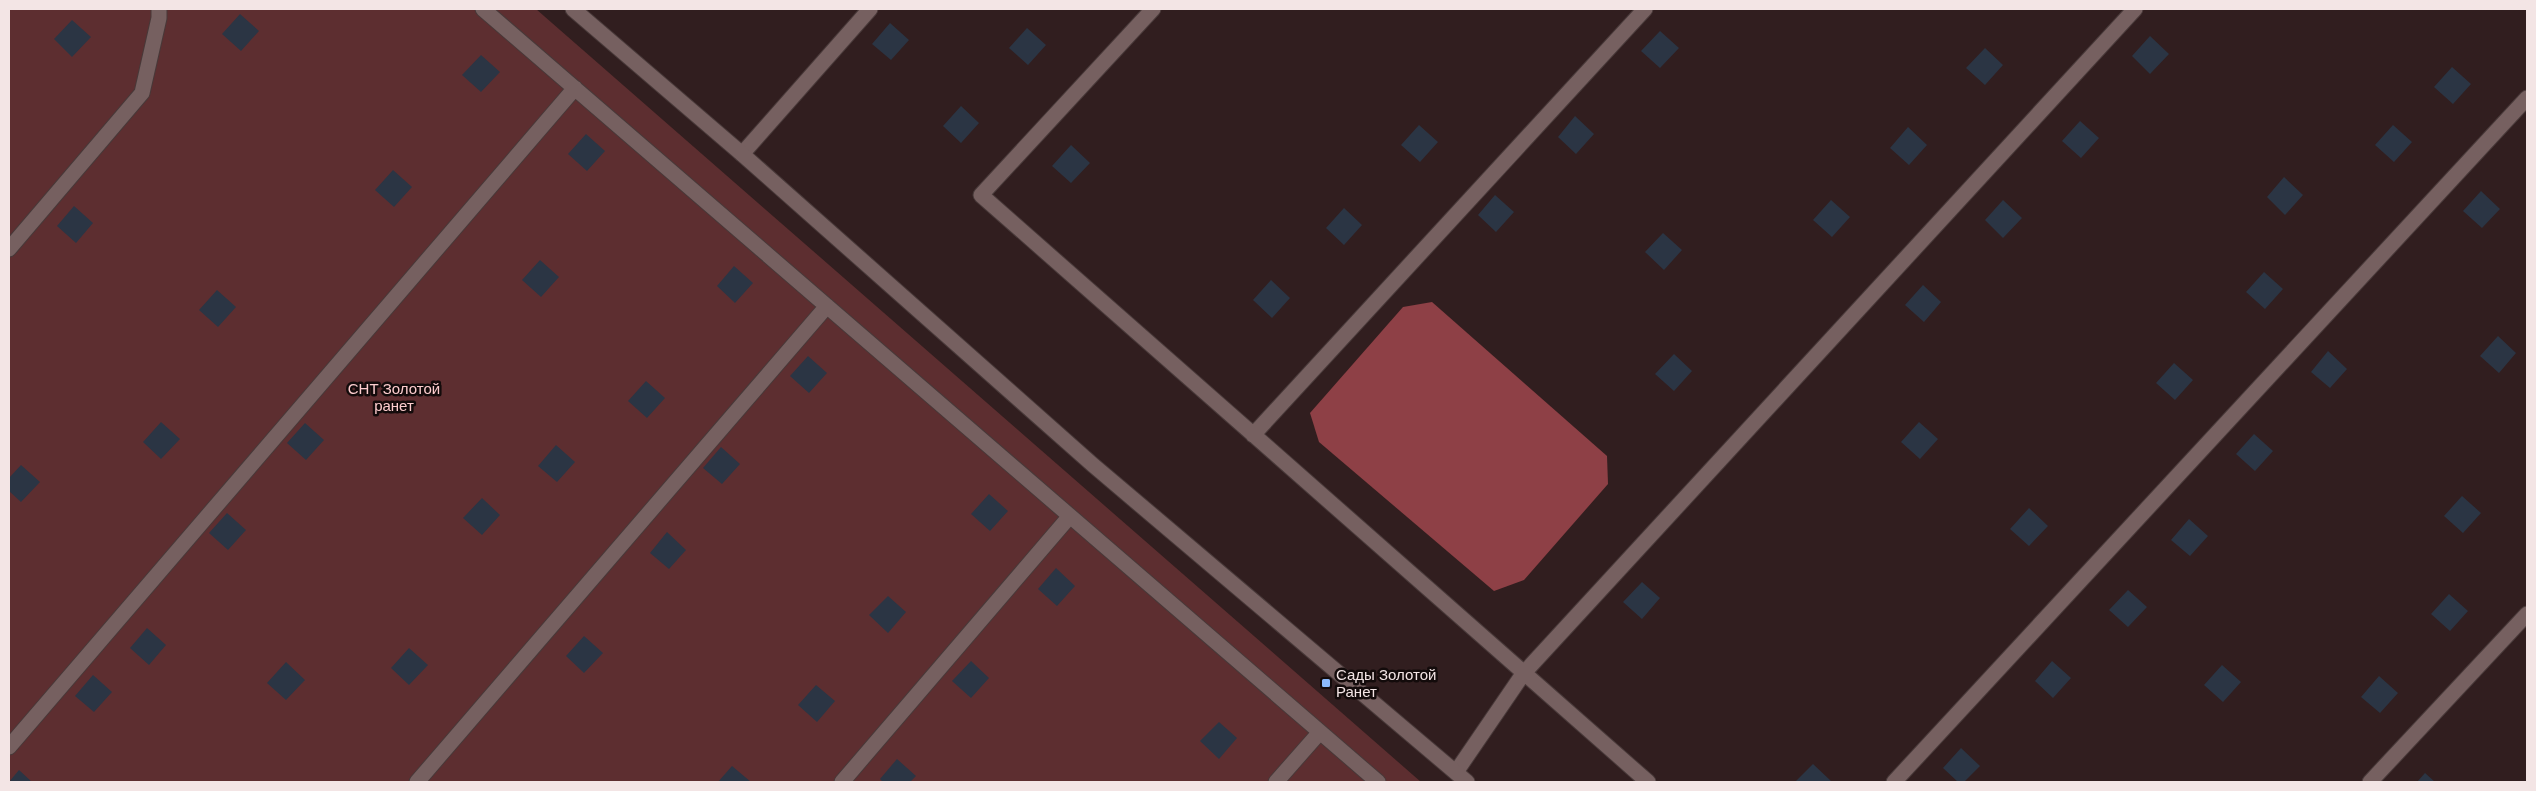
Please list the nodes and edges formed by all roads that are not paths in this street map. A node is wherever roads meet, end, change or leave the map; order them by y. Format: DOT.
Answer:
graph roads {
  1 [pos="159,9"];
  2 [pos="483,9"];
  3 [pos="573,9"];
  4 [pos="870,9"];
  5 [pos="1153,9"];
  6 [pos="1645,9"];
  7 [pos="2135,9"];
  8 [pos="575,88"];
  9 [pos="2527,98"];
  10 [pos="742,154"];
  11 [pos="9,249"];
  12 [pos="827,306"];
  13 [pos="1253,435"];
  14 [pos="1070,516"];
  15 [pos="2527,614"];
  16 [pos="1523,674"];
  17 [pos="1320,732"];
  18 [pos="9,747"];
  19 [pos="1461,777"];
  20 [pos="417,782"];
  21 [pos="842,782"];
  22 [pos="1276,782"];
  23 [pos="1378,782"];
  24 [pos="1648,782"];
  25 [pos="1894,782"];
  26 [pos="2370,782"];
  1 -- 11 [label="street"];
  2 -- 8 [label="street"];
  3 -- 10 [label="street"];
  4 -- 10 [label="street"];
  5 -- 13 [label="street"];
  6 -- 13 [label="street"];
  7 -- 16 [label="street"];
  8 -- 12 [label="street"];
  8 -- 18 [label="street"];
  9 -- 25 [label="street"];
  10 -- 19 [label="street"];
  12 -- 14 [label="street"];
  12 -- 20 [label="street"];
  13 -- 16 [label="street"];
  14 -- 17 [label="street"];
  14 -- 21 [label="street"];
  15 -- 26 [label="street"];
  16 -- 19 [label="street"];
  16 -- 24 [label="street"];
  17 -- 22 [label="street"];
  17 -- 23 [label="street"];
}
